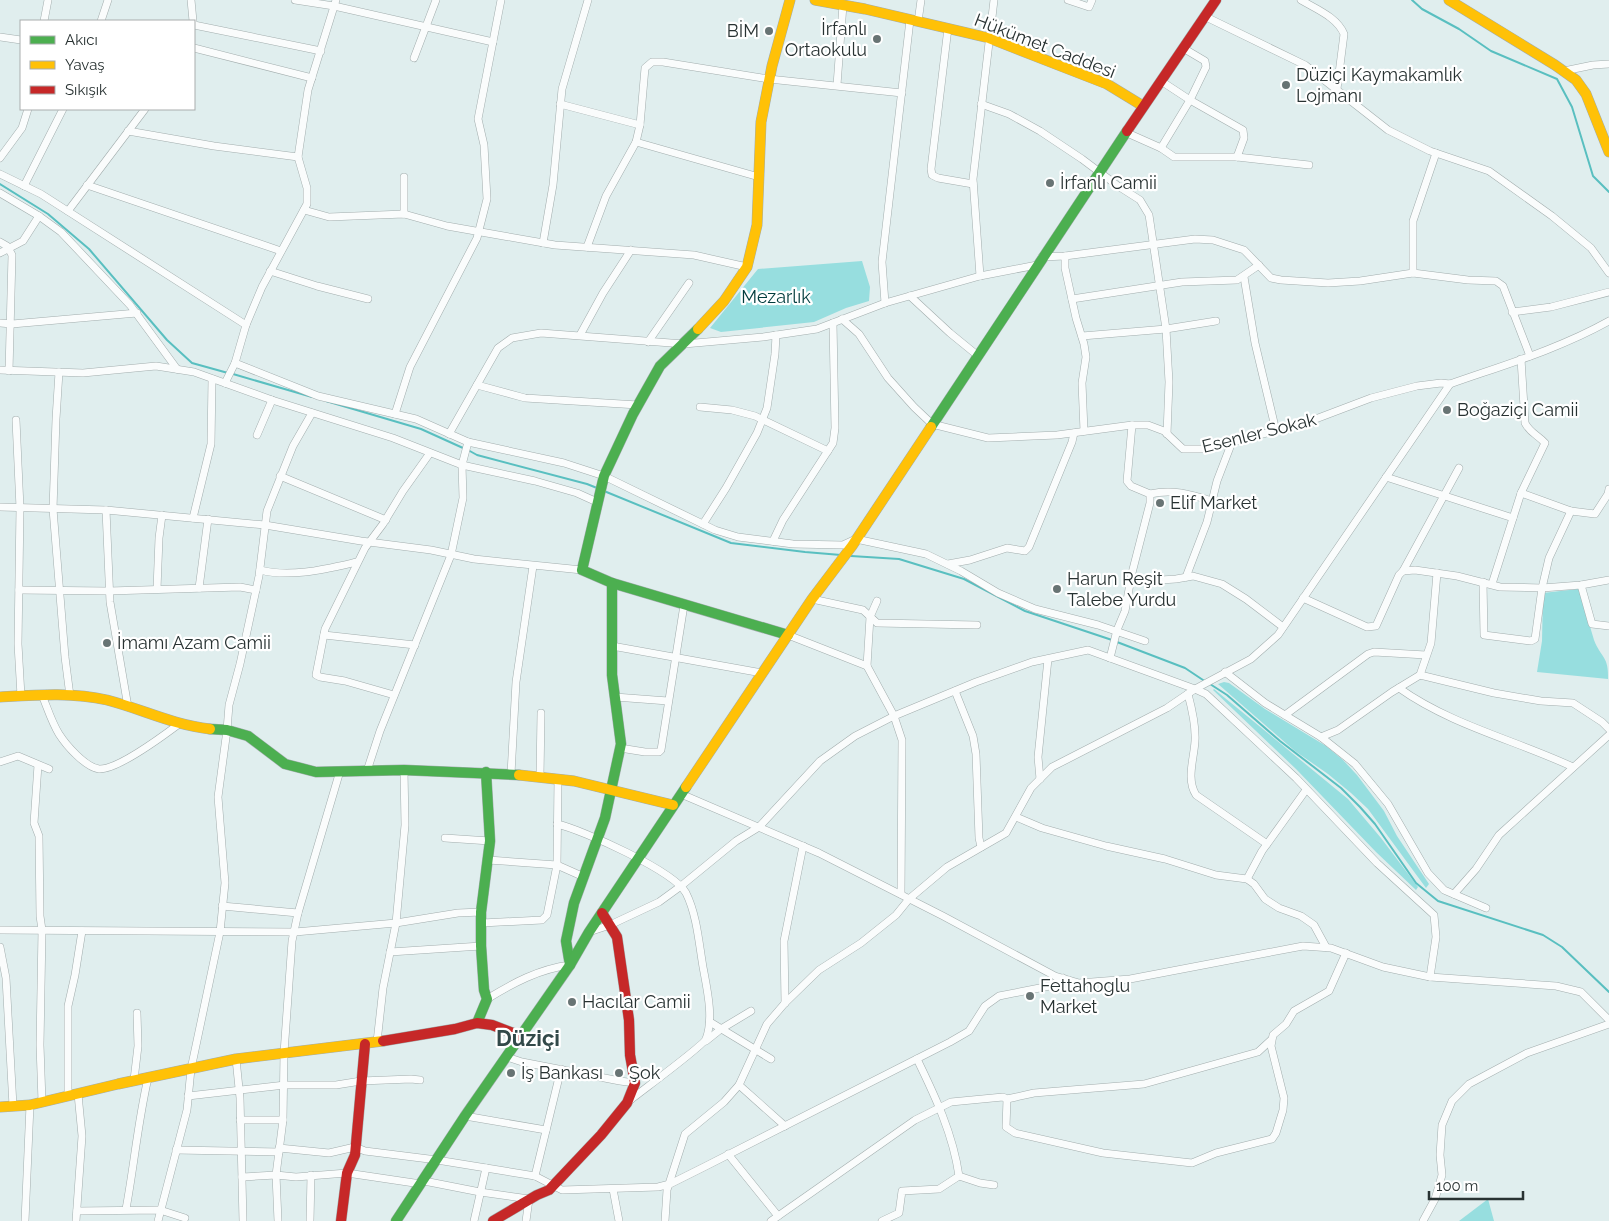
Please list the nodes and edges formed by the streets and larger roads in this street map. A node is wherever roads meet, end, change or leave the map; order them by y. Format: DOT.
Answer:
graph roads {
  1 [pos="48,0"];
  2 [pos="108,0"];
  3 [pos="192,0"];
  4 [pos="295,0"];
  5 [pos="436,0"];
  6 [pos="501,0"];
  7 [pos="588,0"];
  8 [pos="790,0"];
  9 [pos="815,0"];
  10 [pos="921,0"];
  11 [pos="994,0"];
  12 [pos="1068,0"];
  13 [pos="1092,0"];
  14 [pos="1216,0"];
  15 [pos="1301,0"];
  16 [pos="1449,0"];
  17 [pos="335,3"];
  18 [pos="843,5"];
  19 [pos="1204,16"];
  20 [pos="44,20"];
  21 [pos="101,20"];
  22 [pos="193,20"];
  23 [pos="914,21"];
  24 [pos="195,23"];
  25 [pos="427,27"];
  26 [pos="948,28"];
  27 [pos="0,37"];
  28 [pos="989,38"];
  29 [pos="20,40"];
  30 [pos="493,42"];
  31 [pos="195,48"];
  32 [pos="1183,48"];
  33 [pos="321,51"];
  34 [pos="414,58"];
  35 [pos="1609,64"];
  36 [pos="1564,72"];
  37 [pos="312,78"];
  38 [pos="769,79"];
  39 [pos="1161,81"];
  40 [pos="837,85"];
  41 [pos="1337,89"];
  42 [pos="902,93"];
  43 [pos="1190,100"];
  44 [pos="560,104"];
  45 [pos="981,104"];
  46 [pos="1142,106"];
  47 [pos="28,110"];
  48 [pos="62,110"];
  49 [pos="144,110"];
  50 [pos="640,125"];
  51 [pos="128,131"];
  52 [pos="1125,132"];
  53 [pos="636,142"];
  54 [pos="1161,148"];
  55 [pos="1609,152"];
  56 [pos="1436,153"];
  57 [pos="298,157"];
  58 [pos="1237,157"];
  59 [pos="0,158"];
  60 [pos="1309,165"];
  61 [pos="1099,171"];
  62 [pos="0,174"];
  63 [pos="404,176"];
  64 [pos="759,177"];
  65 [pos="973,184"];
  66 [pos="87,185"];
  67 [pos="24,186"];
  68 [pos="0,192"];
  69 [pos="304,210"];
  70 [pos="68,211"];
  71 [pos="404,214"];
  72 [pos="39,216"];
  73 [pos="479,232"];
  74 [pos="0,242"];
  75 [pos="543,243"];
  76 [pos="1153,243"];
  77 [pos="587,247"];
  78 [pos="9,249"];
  79 [pos="632,250"];
  80 [pos="281,251"];
  81 [pos="0,253"];
  82 [pos="1065,256"];
  83 [pos="1039,261"];
  84 [pos="1259,265"];
  85 [pos="747,267"];
  86 [pos="270,271"];
  87 [pos="1413,273"];
  88 [pos="1609,273"];
  89 [pos="980,276"];
  90 [pos="1244,277"];
  91 [pos="689,283"];
  92 [pos="1159,286"];
  93 [pos="1609,292"];
  94 [pos="910,296"];
  95 [pos="368,299"];
  96 [pos="1072,299"];
  97 [pos="885,303"];
  98 [pos="1512,312"];
  99 [pos="137,313"];
  100 [pos="842,319"];
  101 [pos="1216,321"];
  102 [pos="1609,321"];
  103 [pos="0,323"];
  104 [pos="833,323"];
  105 [pos="12,324"];
  106 [pos="246,325"];
  107 [pos="1166,329"];
  108 [pos="776,335"];
  109 [pos="580,336"];
  110 [pos="1082,336"];
  111 [pos="648,342"];
  112 [pos="684,344"];
  113 [pos="977,354"];
  114 [pos="1530,356"];
  115 [pos="1521,359"];
  116 [pos="234,365"];
  117 [pos="177,369"];
  118 [pos="0,370"];
  119 [pos="9,370"];
  120 [pos="59,372"];
  121 [pos="212,379"];
  122 [pos="225,382"];
  123 [pos="1450,384"];
  124 [pos="477,385"];
  125 [pos="272,400"];
  126 [pos="638,405"];
  127 [pos="700,408"];
  128 [pos="312,413"];
  129 [pos="395,414"];
  130 [pos="16,420"];
  131 [pos="762,420"];
  132 [pos="932,424"];
  133 [pos="1132,425"];
  134 [pos="1084,431"];
  135 [pos="1276,431"];
  136 [pos="1074,433"];
  137 [pos="449,434"];
  138 [pos="1167,434"];
  139 [pos="257,435"];
  140 [pos="1232,442"];
  141 [pos="467,444"];
  142 [pos="828,451"];
  143 [pos="430,453"];
  144 [pos="462,463"];
  145 [pos="1459,468"];
  146 [pos="280,476"];
  147 [pos="1386,477"];
  148 [pos="604,478"];
  149 [pos="1609,492"];
  150 [pos="1521,493"];
  151 [pos="1150,494"];
  152 [pos="1444,496"];
  153 [pos="597,500"];
  154 [pos="1212,501"];
  155 [pos="0,507"];
  156 [pos="20,508"];
  157 [pos="53,509"];
  158 [pos="106,510"];
  159 [pos="1571,511"];
  160 [pos="162,515"];
  161 [pos="193,518"];
  162 [pos="1513,518"];
  163 [pos="208,519"];
  164 [pos="386,520"];
  165 [pos="704,524"];
  166 [pos="265,525"];
  167 [pos="773,541"];
  168 [pos="370,542"];
  169 [pos="854,542"];
  170 [pos="451,555"];
  171 [pos="357,562"];
  172 [pos="948,564"];
  173 [pos="532,566"];
  174 [pos="260,570"];
  175 [pos="582,570"];
  176 [pos="1403,571"];
  177 [pos="1437,573"];
  178 [pos="1186,577"];
  179 [pos="1609,580"];
  180 [pos="1130,582"];
  181 [pos="1484,582"];
  182 [pos="612,583"];
  183 [pos="1492,584"];
  184 [pos="1581,585"];
  185 [pos="199,588"];
  186 [pos="1542,588"];
  187 [pos="19,590"];
  188 [pos="157,590"];
  189 [pos="256,590"];
  190 [pos="60,591"];
  191 [pos="109,591"];
  192 [pos="1303,598"];
  193 [pos="812,599"];
  194 [pos="877,601"];
  195 [pos="684,605"];
  196 [pos="870,617"];
  197 [pos="977,625"];
  198 [pos="1283,626"];
  199 [pos="1609,626"];
  200 [pos="1117,630"];
  201 [pos="324,635"];
  202 [pos="788,635"];
  203 [pos="1144,641"];
  204 [pos="415,645"];
  205 [pos="612,646"];
  206 [pos="1426,655"];
  207 [pos="675,657"];
  208 [pos="1110,658"];
  209 [pos="1048,659"];
  210 [pos="867,666"];
  211 [pos="1225,672"];
  212 [pos="762,674"];
  213 [pos="1420,675"];
  214 [pos="1399,688"];
  215 [pos="1195,689"];
  216 [pos="955,691"];
  217 [pos="1188,694"];
  218 [pos="42,695"];
  219 [pos="394,695"];
  220 [pos="0,696"];
  221 [pos="21,696"];
  222 [pos="70,696"];
  223 [pos="615,696"];
  224 [pos="668,701"];
  225 [pos="128,707"];
  226 [pos="541,713"];
  227 [pos="1285,715"];
  228 [pos="894,716"];
  229 [pos="179,724"];
  230 [pos="1609,729"];
  231 [pos="227,730"];
  232 [pos="1609,735"];
  233 [pos="1321,737"];
  234 [pos="620,748"];
  235 [pos="0,762"];
  236 [pos="38,765"];
  237 [pos="1573,767"];
  238 [pos="50,769"];
  239 [pos="0,770"];
  240 [pos="404,770"];
  241 [pos="340,771"];
  242 [pos="367,771"];
  243 [pos="486,772"];
  244 [pos="511,774"];
  245 [pos="540,777"];
  246 [pos="558,779"];
  247 [pos="1040,779"];
  248 [pos="612,790"];
  249 [pos="1306,790"];
  250 [pos="681,794"];
  251 [pos="673,805"];
  252 [pos="1016,817"];
  253 [pos="556,824"];
  254 [pos="758,827"];
  255 [pos="445,838"];
  256 [pos="598,839"];
  257 [pos="490,841"];
  258 [pos="1267,844"];
  259 [pos="802,846"];
  260 [pos="981,848"];
  261 [pos="488,860"];
  262 [pos="639,860"];
  263 [pos="557,866"];
  264 [pos="584,877"];
  265 [pos="1247,879"];
  266 [pos="681,886"];
  267 [pos="901,894"];
  268 [pos="1454,894"];
  269 [pos="909,899"];
  270 [pos="222,906"];
  271 [pos="1486,908"];
  272 [pos="481,912"];
  273 [pos="298,913"];
  274 [pos="602,913"];
  275 [pos="396,923"];
  276 [pos="482,923"];
  277 [pos="610,925"];
  278 [pos="0,930"];
  279 [pos="42,930"];
  280 [pos="82,931"];
  281 [pos="220,932"];
  282 [pos="295,932"];
  283 [pos="589,932"];
  284 [pos="0,946"];
  285 [pos="481,946"];
  286 [pos="1326,948"];
  287 [pos="390,952"];
  288 [pos="1346,953"];
  289 [pos="570,965"];
  290 [pos="1430,977"];
  291 [pos="1063,978"];
  292 [pos="487,999"];
  293 [pos="785,1004"];
  294 [pos="752,1011"];
  295 [pos="137,1013"];
  296 [pos="1609,1020"];
  297 [pos="710,1022"];
  298 [pos="477,1023"];
  299 [pos="1609,1024"];
  300 [pos="722,1029"];
  301 [pos="521,1036"];
  302 [pos="1272,1040"];
  303 [pos="706,1041"];
  304 [pos="377,1042"];
  305 [pos="365,1044"];
  306 [pos="756,1049"];
  307 [pos="284,1053"];
  308 [pos="507,1056"];
  309 [pos="917,1058"];
  310 [pos="236,1059"];
  311 [pos="771,1059"];
  312 [pos="191,1069"];
  313 [pos="561,1069"];
  314 [pos="148,1078"];
  315 [pos="134,1080"];
  316 [pos="420,1080"];
  317 [pos="361,1081"];
  318 [pos="635,1082"];
  319 [pos="284,1085"];
  320 [pos="739,1085"];
  321 [pos="239,1090"];
  322 [pos="73,1095"];
  323 [pos="188,1096"];
  324 [pos="1007,1099"];
  325 [pos="42,1102"];
  326 [pos="627,1103"];
  327 [pos="30,1105"];
  328 [pos="13,1106"];
  329 [pos="0,1107"];
  330 [pos="940,1107"];
  331 [pos="465,1116"];
  332 [pos="240,1120"];
  333 [pos="283,1120"];
  334 [pos="785,1126"];
  335 [pos="546,1130"];
  336 [pos="355,1147"];
  337 [pos="176,1150"];
  338 [pos="279,1150"];
  339 [pos="241,1151"];
  340 [pos="728,1154"];
  341 [pos="437,1160"];
  342 [pos="486,1168"];
  343 [pos="347,1173"];
  344 [pos="276,1175"];
  345 [pos="311,1175"];
  346 [pos="535,1176"];
  347 [pos="959,1176"];
  348 [pos="242,1177"];
  349 [pos="422,1182"];
  350 [pos="670,1184"];
  351 [pos="554,1185"];
  352 [pos="994,1185"];
  353 [pos="613,1189"];
  354 [pos="480,1192"];
  355 [pos="529,1199"];
  356 [pos="126,1209"];
  357 [pos="160,1210"];
  358 [pos="77,1211"];
  359 [pos="778,1216"];
  360 [pos="185,1218"];
  361 [pos="25,1221"];
  362 [pos="76,1221"];
  363 [pos="158,1221"];
  364 [pos="243,1221"];
  365 [pos="278,1221"];
  366 [pos="310,1221"];
  367 [pos="340,1221"];
  368 [pos="396,1221"];
  369 [pos="474,1221"];
  370 [pos="493,1221"];
  371 [pos="526,1221"];
  372 [pos="619,1221"];
  373 [pos="665,1221"];
  374 [pos="771,1221"];
  375 [pos="882,1221"];
  376 [pos="1423,1221"];
  1 -- 20 [label="street"];
  2 -- 21 [label="street"];
  3 -- 22 [label="street"];
  4 -- 17 [label="street"];
  5 -- 25 [label="street"];
  6 -- 30 [label="street"];
  7 -- 44 [label="street"];
  8 -- 38 [label="street"];
  9 -- 18 [label="street, Hükümet Caddesi"];
  10 -- 23 [label="street"];
  11 -- 28 [label="street"];
  12 -- 13 [label="street"];
  14 -- 19 [label="street"];
  15 -- 41 [label="street"];
  16 -- 36 [label="street"];
  17 -- 25 [label="street"];
  17 -- 33 [label="street"];
  18 -- 23 [label="street, Hükümet Caddesi"];
  18 -- 40 [label="street"];
  19 -- 32 [label="street"];
  19 -- 41 [label="street"];
  23 -- 26 [label="street, Hükümet Caddesi"];
  23 -- 42 [label="street"];
  24 -- 33 [label="street"];
  25 -- 30 [label="street"];
  25 -- 34 [label="street"];
  26 -- 28 [label="street, Hükümet Caddesi"];
  26 -- 65 [label="street"];
  27 -- 29 [label="street"];
  28 -- 45 [label="street"];
  28 -- 46 [label="street, Hükümet Caddesi"];
  30 -- 73 [label="street"];
  31 -- 37 [label="street"];
  32 -- 39 [label="street"];
  32 -- 43 [label="street"];
  33 -- 37 [label="street"];
  35 -- 36 [label="street"];
  36 -- 55 [label="street"];
  37 -- 57 [label="street"];
  38 -- 40 [label="street"];
  38 -- 50 [label="street"];
  38 -- 64 [label="street"];
  39 -- 43 [label="street"];
  39 -- 46 [label="street"];
  40 -- 42 [label="street"];
  41 -- 56 [label="street"];
  42 -- 97 [label="street"];
  43 -- 54 [label="street"];
  43 -- 58 [label="street"];
  44 -- 50 [label="street"];
  44 -- 75 [label="street"];
  45 -- 61 [label="street"];
  45 -- 65 [label="street"];
  46 -- 52 [label="street"];
  47 -- 59 [label="street"];
  48 -- 67 [label="street"];
  49 -- 51 [label="street"];
  50 -- 53 [label="street"];
  51 -- 57 [label="street"];
  51 -- 66 [label="street"];
  52 -- 54 [label="street"];
  52 -- 61 [label="street"];
  53 -- 64 [label="street"];
  53 -- 77 [label="street"];
  54 -- 58 [label="street"];
  56 -- 87 [label="street"];
  56 -- 88 [label="street"];
  57 -- 69 [label="street"];
  58 -- 60 [label="street"];
  61 -- 76 [label="street"];
  61 -- 83 [label="street"];
  62 -- 67 [label="street"];
  63 -- 71 [label="street"];
  64 -- 85 [label="street"];
  65 -- 89 [label="street"];
  66 -- 70 [label="street"];
  66 -- 80 [label="street"];
  67 -- 70 [label="street"];
  68 -- 72 [label="street"];
  69 -- 71 [label="street"];
  69 -- 80 [label="street"];
  70 -- 106 [label="street"];
  71 -- 73 [label="street"];
  72 -- 78 [label="street"];
  72 -- 99 [label="street"];
  73 -- 75 [label="street"];
  73 -- 129 [label="street"];
  74 -- 78 [label="street"];
  75 -- 77 [label="street"];
  76 -- 82 [label="street"];
  76 -- 84 [label="street"];
  76 -- 92 [label="street"];
  77 -- 79 [label="street"];
  78 -- 81 [label="street"];
  78 -- 105 [label="street"];
  79 -- 85 [label="street"];
  79 -- 109 [label="street"];
  80 -- 86 [label="street"];
  82 -- 83 [label="street"];
  82 -- 96 [label="street"];
  83 -- 89 [label="street"];
  83 -- 113 [label="street"];
  84 -- 87 [label="street"];
  84 -- 90 [label="street"];
  85 -- 112 [label="street"];
  86 -- 95 [label="street"];
  86 -- 106 [label="street"];
  87 -- 98 [label="street"];
  89 -- 94 [label="street"];
  90 -- 92 [label="street"];
  90 -- 135 [label="street"];
  91 -- 111 [label="street"];
  92 -- 96 [label="street"];
  92 -- 107 [label="street"];
  93 -- 98 [label="street"];
  94 -- 97 [label="street"];
  94 -- 113 [label="street"];
  96 -- 110 [label="street"];
  97 -- 100 [label="street"];
  98 -- 114 [label="street"];
  99 -- 105 [label="street"];
  99 -- 117 [label="street"];
  100 -- 104 [label="street"];
  100 -- 132 [label="street"];
  101 -- 107 [label="street"];
  102 -- 114 [label="street"];
  103 -- 105 [label="street"];
  104 -- 108 [label="street"];
  104 -- 142 [label="street"];
  105 -- 119 [label="street"];
  106 -- 116 [label="street"];
  107 -- 110 [label="street"];
  107 -- 138 [label="street"];
  108 -- 112 [label="street"];
  108 -- 131 [label="street"];
  109 -- 111 [label="street"];
  109 -- 124 [label="street"];
  110 -- 134 [label="street"];
  111 -- 112 [label="street"];
  112 -- 126 [label="street"];
  113 -- 132 [label="street"];
  114 -- 115 [label="street"];
  115 -- 123 [label="street"];
  115 -- 150 [label="street"];
  116 -- 122 [label="street"];
  116 -- 129 [label="street"];
  117 -- 120 [label="street"];
  117 -- 121 [label="street"];
  118 -- 119 [label="street"];
  119 -- 120 [label="street"];
  120 -- 157 [label="street"];
  121 -- 122 [label="street"];
  121 -- 161 [label="street"];
  122 -- 125 [label="street"];
  123 -- 135 [label="street, Esenler Sokak"];
  123 -- 147 [label="street"];
  124 -- 126 [label="street"];
  124 -- 137 [label="street"];
  125 -- 128 [label="street"];
  125 -- 139 [label="street"];
  126 -- 148 [label="street"];
  127 -- 131 [label="street"];
  128 -- 143 [label="street"];
  128 -- 146 [label="street"];
  129 -- 137 [label="street"];
  130 -- 156 [label="street"];
  131 -- 142 [label="street"];
  131 -- 165 [label="street"];
  132 -- 136 [label="street, Esenler Sokak"];
  132 -- 169 [label="street"];
  133 -- 134 [label="street, Esenler Sokak"];
  133 -- 138 [label="street, Esenler Sokak"];
  133 -- 151 [label="street"];
  134 -- 136 [label="street, Esenler Sokak"];
  135 -- 140 [label="street, Esenler Sokak"];
  136 -- 172 [label="street"];
  137 -- 141 [label="street"];
  138 -- 140 [label="street, Esenler Sokak"];
  140 -- 154 [label="street"];
  141 -- 144 [label="street"];
  141 -- 148 [label="street"];
  142 -- 167 [label="street"];
  143 -- 144 [label="street"];
  143 -- 164 [label="street"];
  144 -- 153 [label="street"];
  144 -- 170 [label="street"];
  145 -- 152 [label="street"];
  146 -- 164 [label="street"];
  146 -- 166 [label="street"];
  147 -- 152 [label="street"];
  147 -- 192 [label="street"];
  148 -- 153 [label="street"];
  148 -- 165 [label="street"];
  149 -- 159 [label="street"];
  150 -- 159 [label="street"];
  150 -- 162 [label="street"];
  151 -- 154 [label="street"];
  151 -- 180 [label="street"];
  152 -- 162 [label="street"];
  152 -- 176 [label="street"];
  153 -- 175 [label="street"];
  154 -- 178 [label="street"];
  155 -- 156 [label="street"];
  156 -- 157 [label="street"];
  156 -- 187 [label="street"];
  157 -- 158 [label="street"];
  157 -- 190 [label="street"];
  158 -- 160 [label="street"];
  158 -- 191 [label="street"];
  159 -- 186 [label="street"];
  160 -- 161 [label="street"];
  160 -- 188 [label="street"];
  161 -- 163 [label="street"];
  162 -- 183 [label="street"];
  163 -- 166 [label="street"];
  163 -- 185 [label="street"];
  164 -- 168 [label="street"];
  165 -- 167 [label="street"];
  166 -- 168 [label="street"];
  166 -- 174 [label="street"];
  167 -- 169 [label="street"];
  168 -- 170 [label="street"];
  168 -- 171 [label="street"];
  169 -- 172 [label="street"];
  169 -- 193 [label="street"];
  170 -- 173 [label="street"];
  170 -- 204 [label="street"];
  171 -- 174 [label="street"];
  171 -- 201 [label="street"];
  172 -- 200 [label="street"];
  173 -- 175 [label="street"];
  173 -- 244 [label="street"];
  174 -- 189 [label="street"];
  175 -- 182 [label="street"];
  176 -- 177 [label="street"];
  176 -- 192 [label="street"];
  177 -- 181 [label="street"];
  177 -- 206 [label="street"];
  178 -- 180 [label="street"];
  178 -- 198 [label="street"];
  179 -- 184 [label="street"];
  180 -- 200 [label="street"];
  181 -- 183 [label="street"];
  181 -- 186 [label="street"];
  182 -- 195 [label="street"];
  182 -- 205 [label="street"];
  183 -- 186 [label="street"];
  184 -- 186 [label="street"];
  184 -- 199 [label="street"];
  185 -- 188 [label="street"];
  185 -- 189 [label="street"];
  187 -- 190 [label="street"];
  187 -- 221 [label="street"];
  188 -- 191 [label="street"];
  189 -- 231 [label="street"];
  190 -- 191 [label="street"];
  190 -- 222 [label="street"];
  191 -- 225 [label="street"];
  192 -- 198 [label="street"];
  193 -- 196 [label="street"];
  193 -- 202 [label="street"];
  194 -- 196 [label="street"];
  195 -- 202 [label="street"];
  195 -- 207 [label="street"];
  196 -- 197 [label="street"];
  196 -- 210 [label="street"];
  198 -- 211 [label="street"];
  200 -- 203 [label="street"];
  200 -- 208 [label="street"];
  201 -- 204 [label="street"];
  201 -- 219 [label="street"];
  202 -- 210 [label="street"];
  202 -- 212 [label="street"];
  204 -- 219 [label="street"];
  205 -- 207 [label="street"];
  205 -- 223 [label="street"];
  206 -- 213 [label="street"];
  206 -- 227 [label="street"];
  207 -- 212 [label="street"];
  207 -- 224 [label="street"];
  208 -- 209 [label="street"];
  208 -- 215 [label="street"];
  209 -- 216 [label="street"];
  209 -- 247 [label="street"];
  210 -- 228 [label="street"];
  211 -- 215 [label="street"];
  211 -- 227 [label="street"];
  212 -- 250 [label="street"];
  213 -- 214 [label="street"];
  213 -- 230 [label="street"];
  214 -- 233 [label="street"];
  214 -- 237 [label="street"];
  215 -- 217 [label="street"];
  215 -- 249 [label="street"];
  216 -- 228 [label="street"];
  216 -- 260 [label="street"];
  217 -- 247 [label="street"];
  217 -- 258 [label="street"];
  218 -- 221 [label="street"];
  218 -- 222 [label="street"];
  218 -- 229 [label="street"];
  219 -- 242 [label="street"];
  220 -- 221 [label="street"];
  222 -- 225 [label="street"];
  223 -- 224 [label="street"];
  223 -- 234 [label="street"];
  224 -- 234 [label="street"];
  225 -- 229 [label="street"];
  226 -- 245 [label="street"];
  227 -- 233 [label="street"];
  228 -- 254 [label="street"];
  228 -- 267 [label="street"];
  229 -- 231 [label="street"];
  231 -- 241 [label="street"];
  231 -- 270 [label="street"];
  232 -- 237 [label="street"];
  233 -- 268 [label="street"];
  234 -- 248 [label="street"];
  235 -- 236 [label="street"];
  235 -- 239 [label="street"];
  236 -- 238 [label="street"];
  236 -- 279 [label="street"];
  237 -- 268 [label="street"];
  240 -- 242 [label="street"];
  240 -- 243 [label="street"];
  240 -- 275 [label="street"];
  241 -- 242 [label="street"];
  241 -- 273 [label="street"];
  243 -- 244 [label="street"];
  243 -- 257 [label="street"];
  244 -- 245 [label="street"];
  245 -- 246 [label="street"];
  246 -- 248 [label="street"];
  246 -- 253 [label="street"];
  247 -- 252 [label="street"];
  248 -- 251 [label="street"];
  248 -- 256 [label="street"];
  249 -- 258 [label="street"];
  249 -- 290 [label="street"];
  250 -- 251 [label="street"];
  250 -- 254 [label="street"];
  251 -- 262 [label="street"];
  252 -- 260 [label="street"];
  252 -- 265 [label="street"];
  253 -- 256 [label="street"];
  253 -- 263 [label="street"];
  254 -- 259 [label="street"];
  254 -- 266 [label="street"];
  255 -- 257 [label="street"];
  256 -- 262 [label="street"];
  256 -- 264 [label="street"];
  257 -- 261 [label="street"];
  258 -- 265 [label="street"];
  259 -- 267 [label="street"];
  259 -- 293 [label="street"];
  260 -- 269 [label="street"];
  261 -- 263 [label="street"];
  261 -- 272 [label="street"];
  262 -- 266 [label="street"];
  262 -- 274 [label="street"];
  263 -- 264 [label="street"];
  263 -- 276 [label="street"];
  264 -- 289 [label="street"];
  265 -- 286 [label="street"];
  266 -- 277 [label="street"];
  266 -- 297 [label="street"];
  267 -- 269 [label="street"];
  268 -- 271 [label="street"];
  269 -- 291 [label="street"];
  269 -- 293 [label="street"];
  270 -- 273 [label="street"];
  270 -- 281 [label="street"];
  272 -- 275 [label="street"];
  272 -- 276 [label="street"];
  273 -- 282 [label="street"];
  274 -- 277 [label="street"];
  274 -- 283 [label="street"];
  275 -- 282 [label="street"];
  275 -- 287 [label="street"];
  276 -- 285 [label="street"];
  277 -- 283 [label="street"];
  277 -- 318 [label="street"];
  278 -- 279 [label="street"];
  279 -- 280 [label="street"];
  279 -- 325 [label="street"];
  280 -- 281 [label="street"];
  280 -- 322 [label="street"];
  281 -- 282 [label="street"];
  281 -- 312 [label="street"];
  282 -- 307 [label="street"];
  283 -- 289 [label="street"];
  284 -- 328 [label="street"];
  285 -- 287 [label="street"];
  285 -- 292 [label="street"];
  286 -- 288 [label="street"];
  286 -- 291 [label="street"];
  287 -- 304 [label="street"];
  288 -- 290 [label="street"];
  288 -- 302 [label="street"];
  289 -- 292 [label="street"];
  289 -- 301 [label="street"];
  290 -- 296 [label="street"];
  291 -- 309 [label="street"];
  292 -- 298 [label="street"];
  293 -- 306 [label="street"];
  294 -- 300 [label="street"];
  295 -- 315 [label="street"];
  297 -- 300 [label="street"];
  297 -- 303 [label="street"];
  298 -- 301 [label="street"];
  298 -- 304 [label="street"];
  299 -- 376 [label="street"];
  300 -- 303 [label="street"];
  300 -- 306 [label="street"];
  301 -- 308 [label="street"];
  302 -- 324 [label="street"];
  302 -- 324 [label="street"];
  303 -- 326 [label="street"];
  304 -- 305 [label="street"];
  305 -- 307 [label="street"];
  305 -- 317 [label="street"];
  306 -- 311 [label="street"];
  306 -- 320 [label="street"];
  307 -- 310 [label="street"];
  307 -- 319 [label="street"];
  308 -- 313 [label="street"];
  308 -- 331 [label="street"];
  309 -- 330 [label="street"];
  309 -- 334 [label="street"];
  310 -- 312 [label="street"];
  310 -- 321 [label="street"];
  312 -- 314 [label="street"];
  312 -- 323 [label="street"];
  313 -- 318 [label="street"];
  313 -- 335 [label="street"];
  314 -- 315 [label="street"];
  314 -- 356 [label="street"];
  315 -- 322 [label="street"];
  316 -- 317 [label="street"];
  317 -- 319 [label="street"];
  317 -- 336 [label="street"];
  318 -- 326 [label="street"];
  319 -- 321 [label="street"];
  319 -- 333 [label="street"];
  320 -- 334 [label="street"];
  320 -- 350 [label="street"];
  321 -- 323 [label="street"];
  321 -- 332 [label="street"];
  322 -- 325 [label="street"];
  322 -- 358 [label="street"];
  323 -- 337 [label="street"];
  324 -- 330 [label="street"];
  325 -- 327 [label="street"];
  326 -- 351 [label="street"];
  327 -- 328 [label="street"];
  327 -- 361 [label="street"];
  328 -- 329 [label="street"];
  330 -- 347 [label="street"];
  330 -- 359 [label="street"];
  331 -- 335 [label="street"];
  331 -- 341 [label="street"];
  332 -- 333 [label="street"];
  332 -- 339 [label="street"];
  333 -- 338 [label="street"];
  334 -- 340 [label="street"];
  335 -- 346 [label="street"];
  336 -- 338 [label="street"];
  336 -- 341 [label="street"];
  336 -- 343 [label="street"];
  337 -- 339 [label="street"];
  337 -- 357 [label="street"];
  338 -- 339 [label="street"];
  338 -- 344 [label="street"];
  339 -- 348 [label="street"];
  340 -- 350 [label="street"];
  340 -- 359 [label="street"];
  341 -- 342 [label="street"];
  341 -- 349 [label="street"];
  342 -- 346 [label="street"];
  342 -- 354 [label="street"];
  343 -- 345 [label="street"];
  343 -- 349 [label="street"];
  343 -- 367 [label="street"];
  344 -- 345 [label="street"];
  344 -- 348 [label="street"];
  344 -- 365 [label="street"];
  345 -- 366 [label="street"];
  346 -- 351 [label="street"];
  347 -- 352 [label="street"];
  347 -- 375 [label="street"];
  348 -- 364 [label="street"];
  349 -- 354 [label="street"];
  349 -- 368 [label="street"];
  350 -- 353 [label="street"];
  350 -- 373 [label="street"];
  351 -- 353 [label="street"];
  351 -- 355 [label="street"];
  353 -- 372 [label="street"];
  354 -- 355 [label="street"];
  354 -- 369 [label="street"];
  355 -- 370 [label="street"];
  355 -- 371 [label="street"];
  356 -- 357 [label="street"];
  356 -- 358 [label="street"];
  357 -- 360 [label="street"];
  357 -- 363 [label="street"];
  358 -- 362 [label="street"];
  359 -- 374 [label="street"];
}
